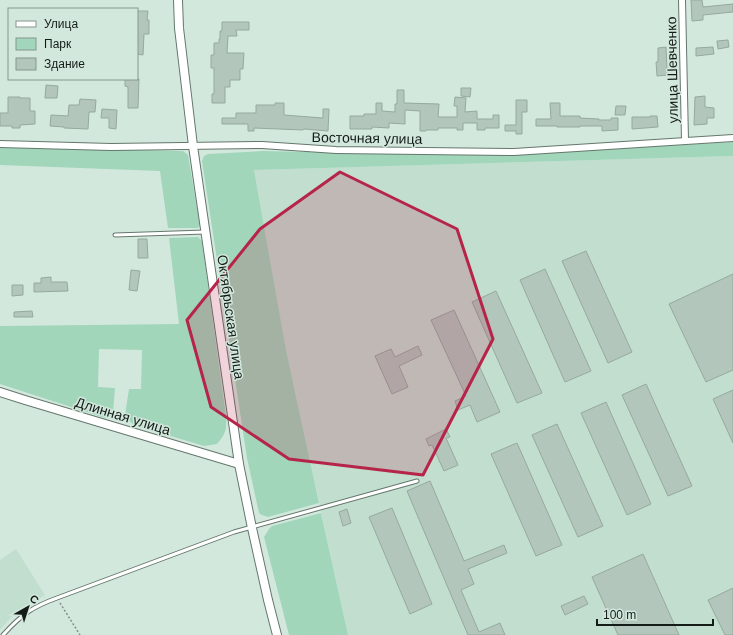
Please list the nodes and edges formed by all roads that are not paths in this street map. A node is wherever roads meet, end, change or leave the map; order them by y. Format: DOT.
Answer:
graph roads {
  1 [pos="178,0"];
  2 [pos="682,0"];
  3 [pos="733,138"];
  4 [pos="685,140"];
  5 [pos="0,144"];
  6 [pos="193,146"];
  7 [pos="205,232"];
  8 [pos="115,235"];
  9 [pos="0,392"];
  10 [pos="240,464"];
  11 [pos="417,481"];
  12 [pos="252,528"];
  13 [pos="3,635"];
  14 [pos="277,635"];
  1 -- 6 [label="street, Октябрьская улица"];
  2 -- 4 [label="street, улица Шевченко"];
  3 -- 4 [label="street, Восточная улица"];
  4 -- 6 [label="street, Восточная улица"];
  5 -- 6 [label="street, Восточная улица"];
  6 -- 7 [label="street, Октябрьская улица"];
  7 -- 8 [label="lane"];
  7 -- 10 [label="street, Октябрьская улица"];
  9 -- 10 [label="street, Длинная улица"];
  10 -- 12 [label="street, Октябрьская улица"];
  11 -- 12 [label="lane"];
  12 -- 13 [label="lane"];
  12 -- 14 [label="street, Октябрьская улица"];
}
